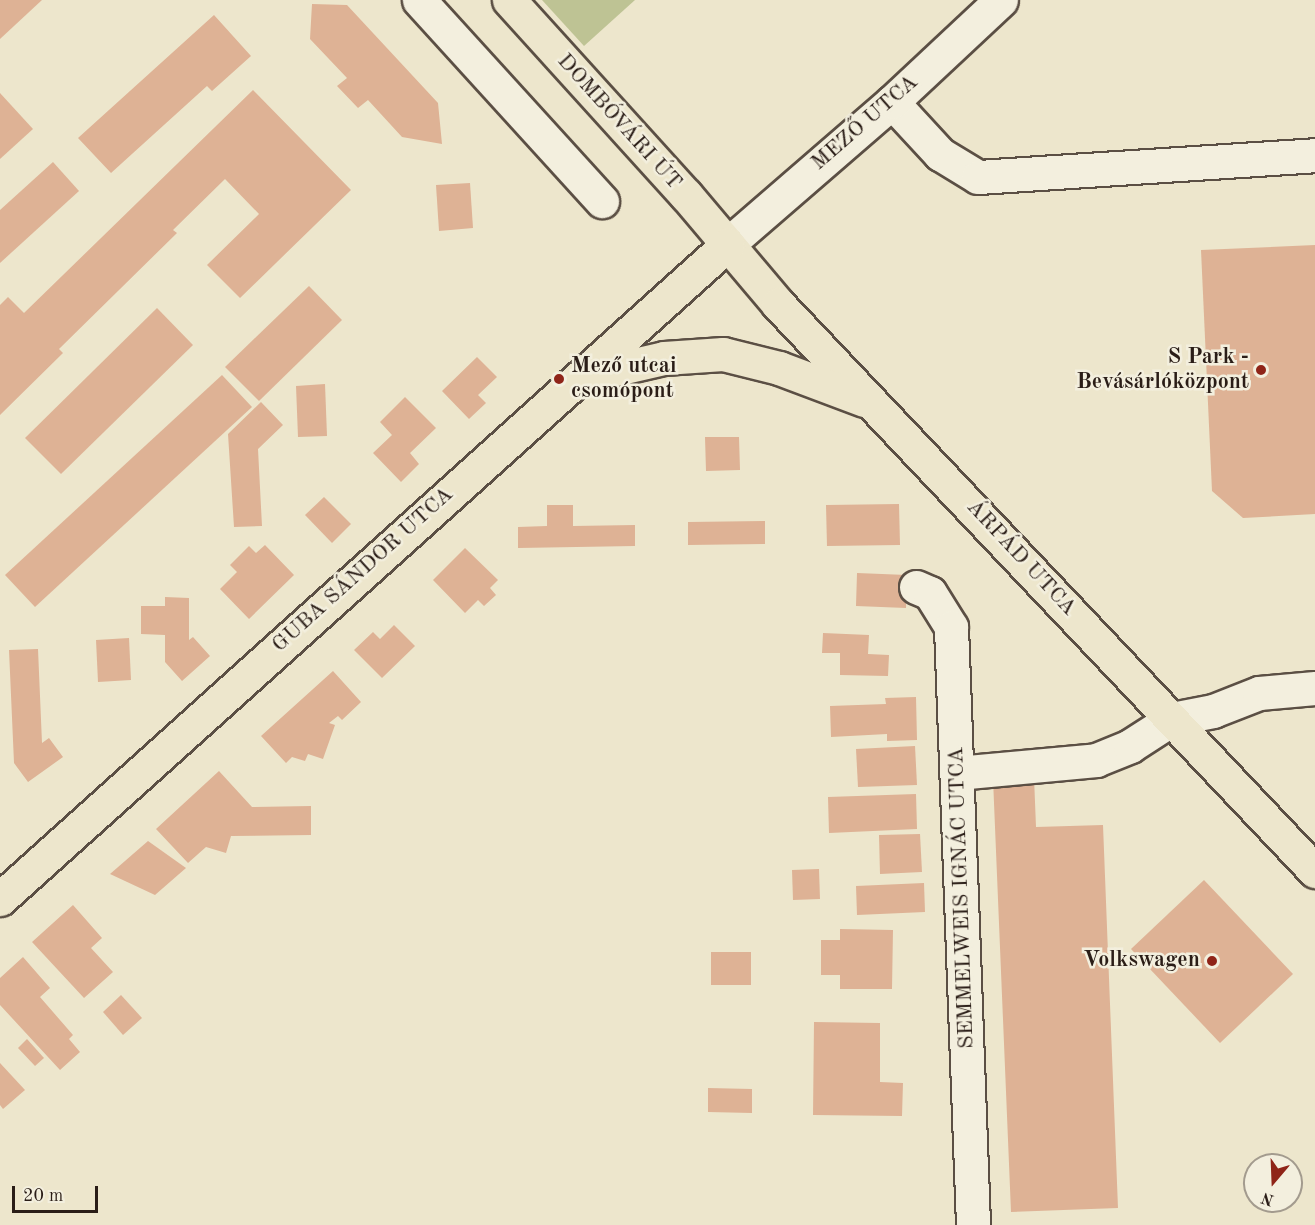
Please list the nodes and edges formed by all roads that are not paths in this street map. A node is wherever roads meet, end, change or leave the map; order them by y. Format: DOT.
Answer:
graph roads {
  1 [pos="419,0"];
  2 [pos="509,0"];
  3 [pos="1001,0"];
  4 [pos="892,102"];
  5 [pos="1315,155"];
  6 [pos="602,201"];
  7 [pos="728,244"];
  8 [pos="585,376"];
  9 [pos="871,403"];
  10 [pos="916,587"];
  11 [pos="1315,688"];
  12 [pos="1172,719"];
  13 [pos="957,773"];
  14 [pos="1315,872"];
  15 [pos="0,899"];
  16 [pos="974,1225"];
  1 -- 6 [label="street"];
  2 -- 7 [label="main road, DOMBÓVÁRI ÚT"];
  3 -- 4 [label="street, MEZŐ UTCA"];
  4 -- 5 [label="street"];
  4 -- 7 [label="street, MEZŐ UTCA"];
  7 -- 8 [label="main road, GUBA SÁNDOR UTCA"];
  7 -- 9 [label="main road, ÁRPÁD UTCA"];
  8 -- 9 [label="main road"];
  8 -- 15 [label="main road, GUBA SÁNDOR UTCA"];
  9 -- 12 [label="main road, ÁRPÁD UTCA"];
  10 -- 13 [label="street, SEMMELWEIS IGNÁC UTCA"];
  11 -- 12 [label="street"];
  12 -- 13 [label="street"];
  12 -- 14 [label="main road, ÁRPÁD UTCA"];
  13 -- 16 [label="street, SEMMELWEIS IGNÁC UTCA"];
}
